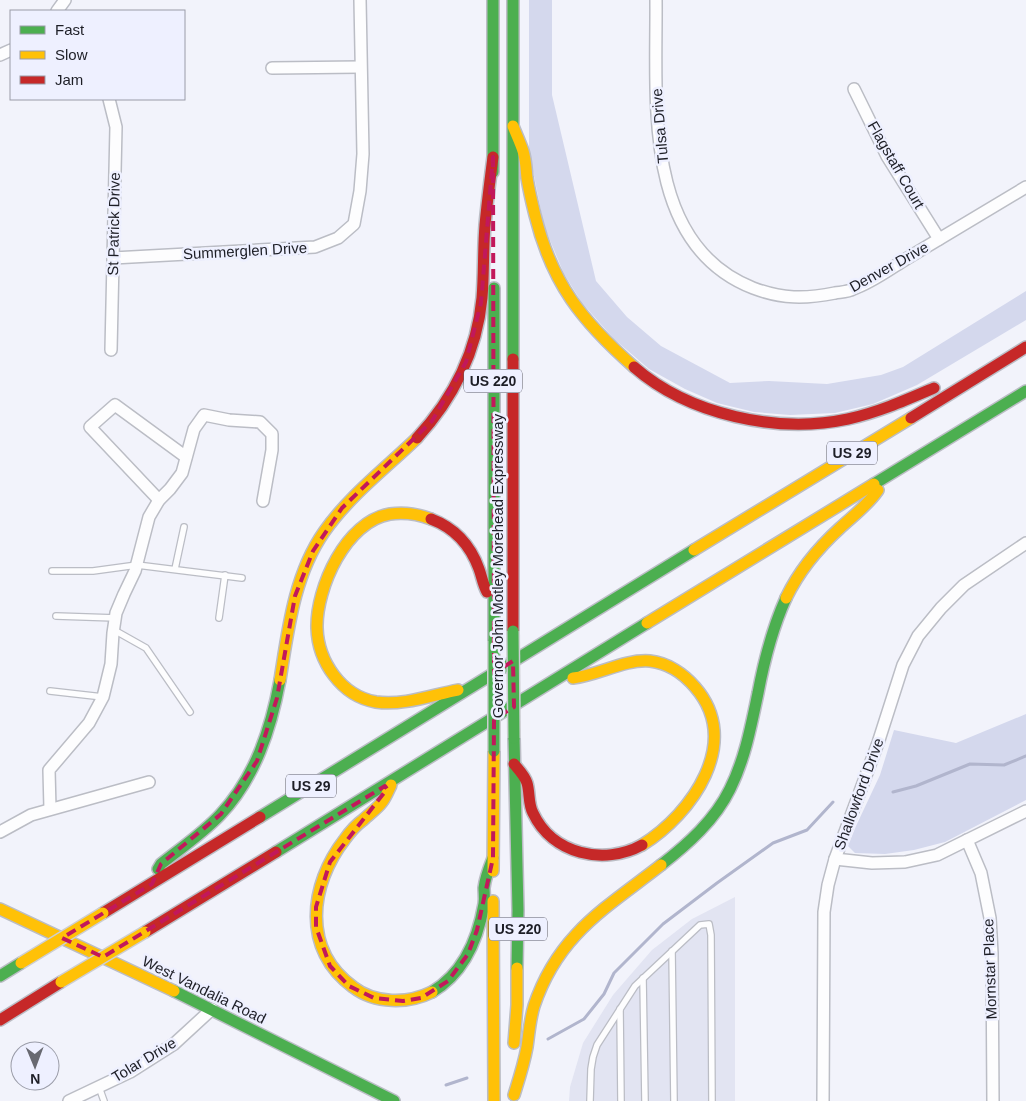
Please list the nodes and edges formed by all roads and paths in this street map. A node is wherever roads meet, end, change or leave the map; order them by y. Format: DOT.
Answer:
graph roads {
  1 [pos="360,0"];
  2 [pos="493,0"];
  3 [pos="513,0"];
  4 [pos="656,0"];
  5 [pos="360,67"];
  6 [pos="272,68"];
  7 [pos="854,89"];
  8 [pos="109,100"];
  9 [pos="513,126"];
  10 [pos="493,157"];
  11 [pos="1026,187"];
  12 [pos="939,239"];
  13 [pos="114,258"];
  14 [pos="740,283"];
  15 [pos="1026,338"];
  16 [pos="1013,342"];
  17 [pos="1026,347"];
  18 [pos="111,350"];
  19 [pos="940,385"];
  20 [pos="1026,391"];
  21 [pos="186,457"];
  22 [pos="884,479"];
  23 [pos="159,500"];
  24 [pos="263,501"];
  25 [pos="184,527"];
  26 [pos="1026,543"];
  27 [pos="137,565"];
  28 [pos="175,569"];
  29 [pos="52,571"];
  30 [pos="225,576"];
  31 [pos="242,578"];
  32 [pos="494,604"];
  33 [pos="56,616"];
  34 [pos="116,618"];
  35 [pos="219,618"];
  36 [pos="114,630"];
  37 [pos="561,678"];
  38 [pos="470,688"];
  39 [pos="50,691"];
  40 [pos="103,697"];
  41 [pos="190,712"];
  42 [pos="514,764"];
  43 [pos="149,782"];
  44 [pos="392,782"];
  45 [pos="50,809"];
  46 [pos="1026,810"];
  47 [pos="0,832"];
  48 [pos="967,840"];
  49 [pos="493,858"];
  50 [pos="835,859"];
  51 [pos="152,884"];
  52 [pos="0,909"];
  53 [pos="672,951"];
  54 [pos="0,976"];
  55 [pos="643,978"];
  56 [pos="620,1009"];
  57 [pos="212,1010"];
  58 [pos="0,1020"];
  59 [pos="99,1087"];
  60 [pos="514,1098"];
  61 [pos="69,1101"];
  62 [pos="104,1101"];
  63 [pos="394,1101"];
  64 [pos="494,1101"];
  65 [pos="590,1101"];
  66 [pos="621,1101"];
  67 [pos="645,1101"];
  68 [pos="674,1101"];
  69 [pos="712,1101"];
  70 [pos="823,1101"];
  71 [pos="993,1101"];
  1 -- 5 [label="street, Summerglen Drive"];
  2 -- 10 [label="main road, Governor John Motley Morehead Expressway / US 220"];
  3 -- 9 [label="main road, Governor John Motley Morehead Expressway / US 220"];
  4 -- 14 [label="street, Tulsa Drive"];
  5 -- 6 [label="street"];
  5 -- 13 [label="street, Summerglen Drive"];
  7 -- 12 [label="street, Flagstaff Court"];
  8 -- 13 [label="street, St Patrick Drive"];
  9 -- 19 [label="main road"];
  9 -- 42 [label="main road, Governor John Motley Morehead Expressway / US 220, bridge"];
  10 -- 32 [label="main road, Governor John Motley Morehead Expressway / US 220"];
  10 -- 51 [label="main road"];
  11 -- 12 [label="street, Denver Drive"];
  12 -- 14 [label="street, Denver Drive"];
  13 -- 18 [label="street, St Patrick Drive"];
  15 -- 16 [label="main road"];
  17 -- 38 [label="main road, US 29"];
  20 -- 22 [label="main road, US 29"];
  21 -- 23 [label="street"];
  21 -- 23 [label="street"];
  21 -- 24 [label="street"];
  22 -- 37 [label="main road, US 29"];
  22 -- 60 [label="main road"];
  23 -- 27 [label="street"];
  25 -- 28 [label="lane"];
  26 -- 50 [label="street, Shallowford Drive"];
  27 -- 28 [label="lane"];
  27 -- 29 [label="lane"];
  27 -- 34 [label="street"];
  28 -- 30 [label="lane"];
  30 -- 31 [label="lane"];
  30 -- 35 [label="lane"];
  32 -- 38 [label="main road"];
  32 -- 49 [label="main road, Governor John Motley Morehead Expressway / US 220, bridge"];
  33 -- 34 [label="lane"];
  34 -- 36 [label="street"];
  36 -- 40 [label="street"];
  36 -- 41 [label="lane"];
  37 -- 42 [label="main road"];
  37 -- 44 [label="main road, US 29"];
  38 -- 51 [label="main road, US 29"];
  39 -- 40 [label="lane"];
  40 -- 45 [label="street"];
  42 -- 60 [label="main road, Governor John Motley Morehead Expressway / US 220"];
  43 -- 45 [label="street"];
  44 -- 49 [label="main road"];
  44 -- 58 [label="main road, US 29, bridge"];
  45 -- 47 [label="street"];
  46 -- 48 [label="street"];
  48 -- 50 [label="street"];
  48 -- 71 [label="street, Mornstar Place"];
  49 -- 64 [label="main road, Governor John Motley Morehead Expressway / US 220"];
  50 -- 70 [label="street, Shallowford Drive"];
  51 -- 54 [label="main road, US 29, bridge"];
  52 -- 57 [label="main road, West Vandalia Road"];
  53 -- 55 [label="lane"];
  53 -- 68 [label="lane"];
  53 -- 69 [label="lane"];
  55 -- 56 [label="lane"];
  55 -- 67 [label="lane"];
  56 -- 65 [label="lane"];
  56 -- 66 [label="lane"];
  57 -- 59 [label="street, Tolar Drive"];
  57 -- 63 [label="main road, West Vandalia Road"];
  59 -- 61 [label="street, Tolar Drive"];
  59 -- 62 [label="lane"];
}
